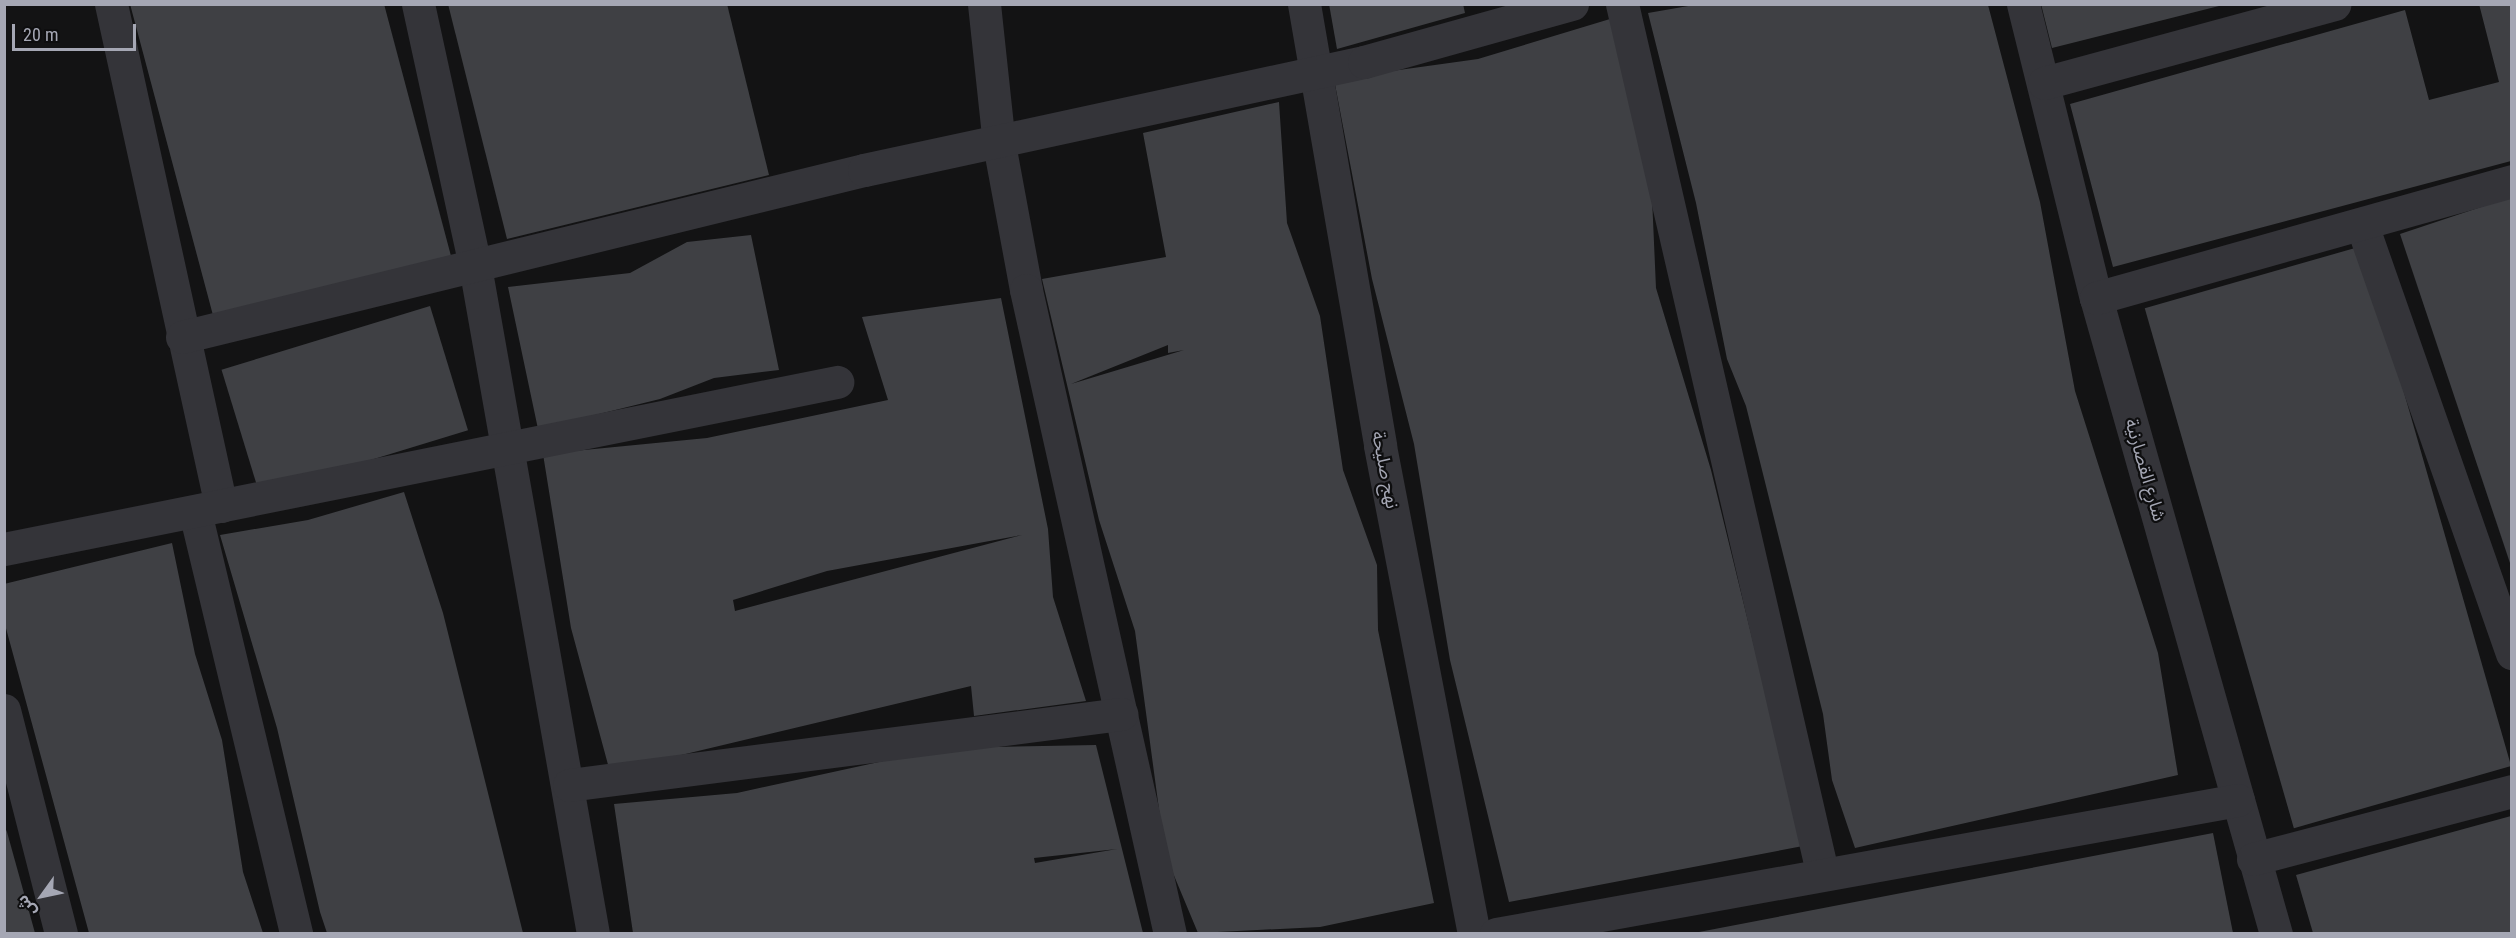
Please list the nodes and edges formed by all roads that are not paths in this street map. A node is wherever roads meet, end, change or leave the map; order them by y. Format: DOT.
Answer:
graph roads {
  1 [pos="111,4"];
  2 [pos="418,4"];
  3 [pos="984,4"];
  4 [pos="1304,4"];
  5 [pos="1572,4"];
  6 [pos="1622,4"];
  7 [pos="2023,4"];
  8 [pos="2334,4"];
  9 [pos="1317,72"];
  10 [pos="2044,83"];
  11 [pos="999,144"];
  12 [pos="2511,180"];
  13 [pos="2362,225"];
  14 [pos="475,266"];
  15 [pos="2097,298"];
  16 [pos="182,336"];
  17 [pos="837,382"];
  18 [pos="508,448"];
  19 [pos="208,509"];
  20 [pos="4,549"];
  21 [pos="2511,654"];
  22 [pos="4,710"];
  23 [pos="1120,714"];
  24 [pos="569,785"];
  25 [pos="2511,791"];
  26 [pos="2238,800"];
  27 [pos="2253,860"];
  28 [pos="1822,872"];
  29 [pos="61,933"];
  30 [pos="296,933"];
  31 [pos="592,933"];
  32 [pos="1170,933"];
  33 [pos="1474,933"];
  34 [pos="1496,933"];
  35 [pos="2276,933"];
  1 -- 16 [label="street"];
  2 -- 14 [label="street"];
  3 -- 11 [label="street"];
  4 -- 9 [label="street, نهج صليحة"];
  5 -- 9 [label="street"];
  6 -- 28 [label="street"];
  7 -- 10 [label="street, شارع القصارنية"];
  8 -- 10 [label="street"];
  9 -- 11 [label="street"];
  9 -- 33 [label="street, نهج صليحة"];
  10 -- 15 [label="street, شارع القصارنية"];
  11 -- 14 [label="street"];
  11 -- 23 [label="street"];
  12 -- 13 [label="street"];
  13 -- 15 [label="street"];
  13 -- 21 [label="street"];
  14 -- 16 [label="street"];
  14 -- 18 [label="street"];
  15 -- 26 [label="street, شارع القصارنية"];
  16 -- 19 [label="street"];
  17 -- 18 [label="street"];
  18 -- 19 [label="street"];
  18 -- 24 [label="street"];
  19 -- 20 [label="street"];
  19 -- 30 [label="street"];
  22 -- 29 [label="street"];
  23 -- 24 [label="street"];
  23 -- 32 [label="street"];
  24 -- 31 [label="street"];
  25 -- 27 [label="street"];
  26 -- 27 [label="street, شارع القصارنية"];
  26 -- 28 [label="street"];
  27 -- 35 [label="street, شارع القصارنية"];
  28 -- 34 [label="street"];
}
